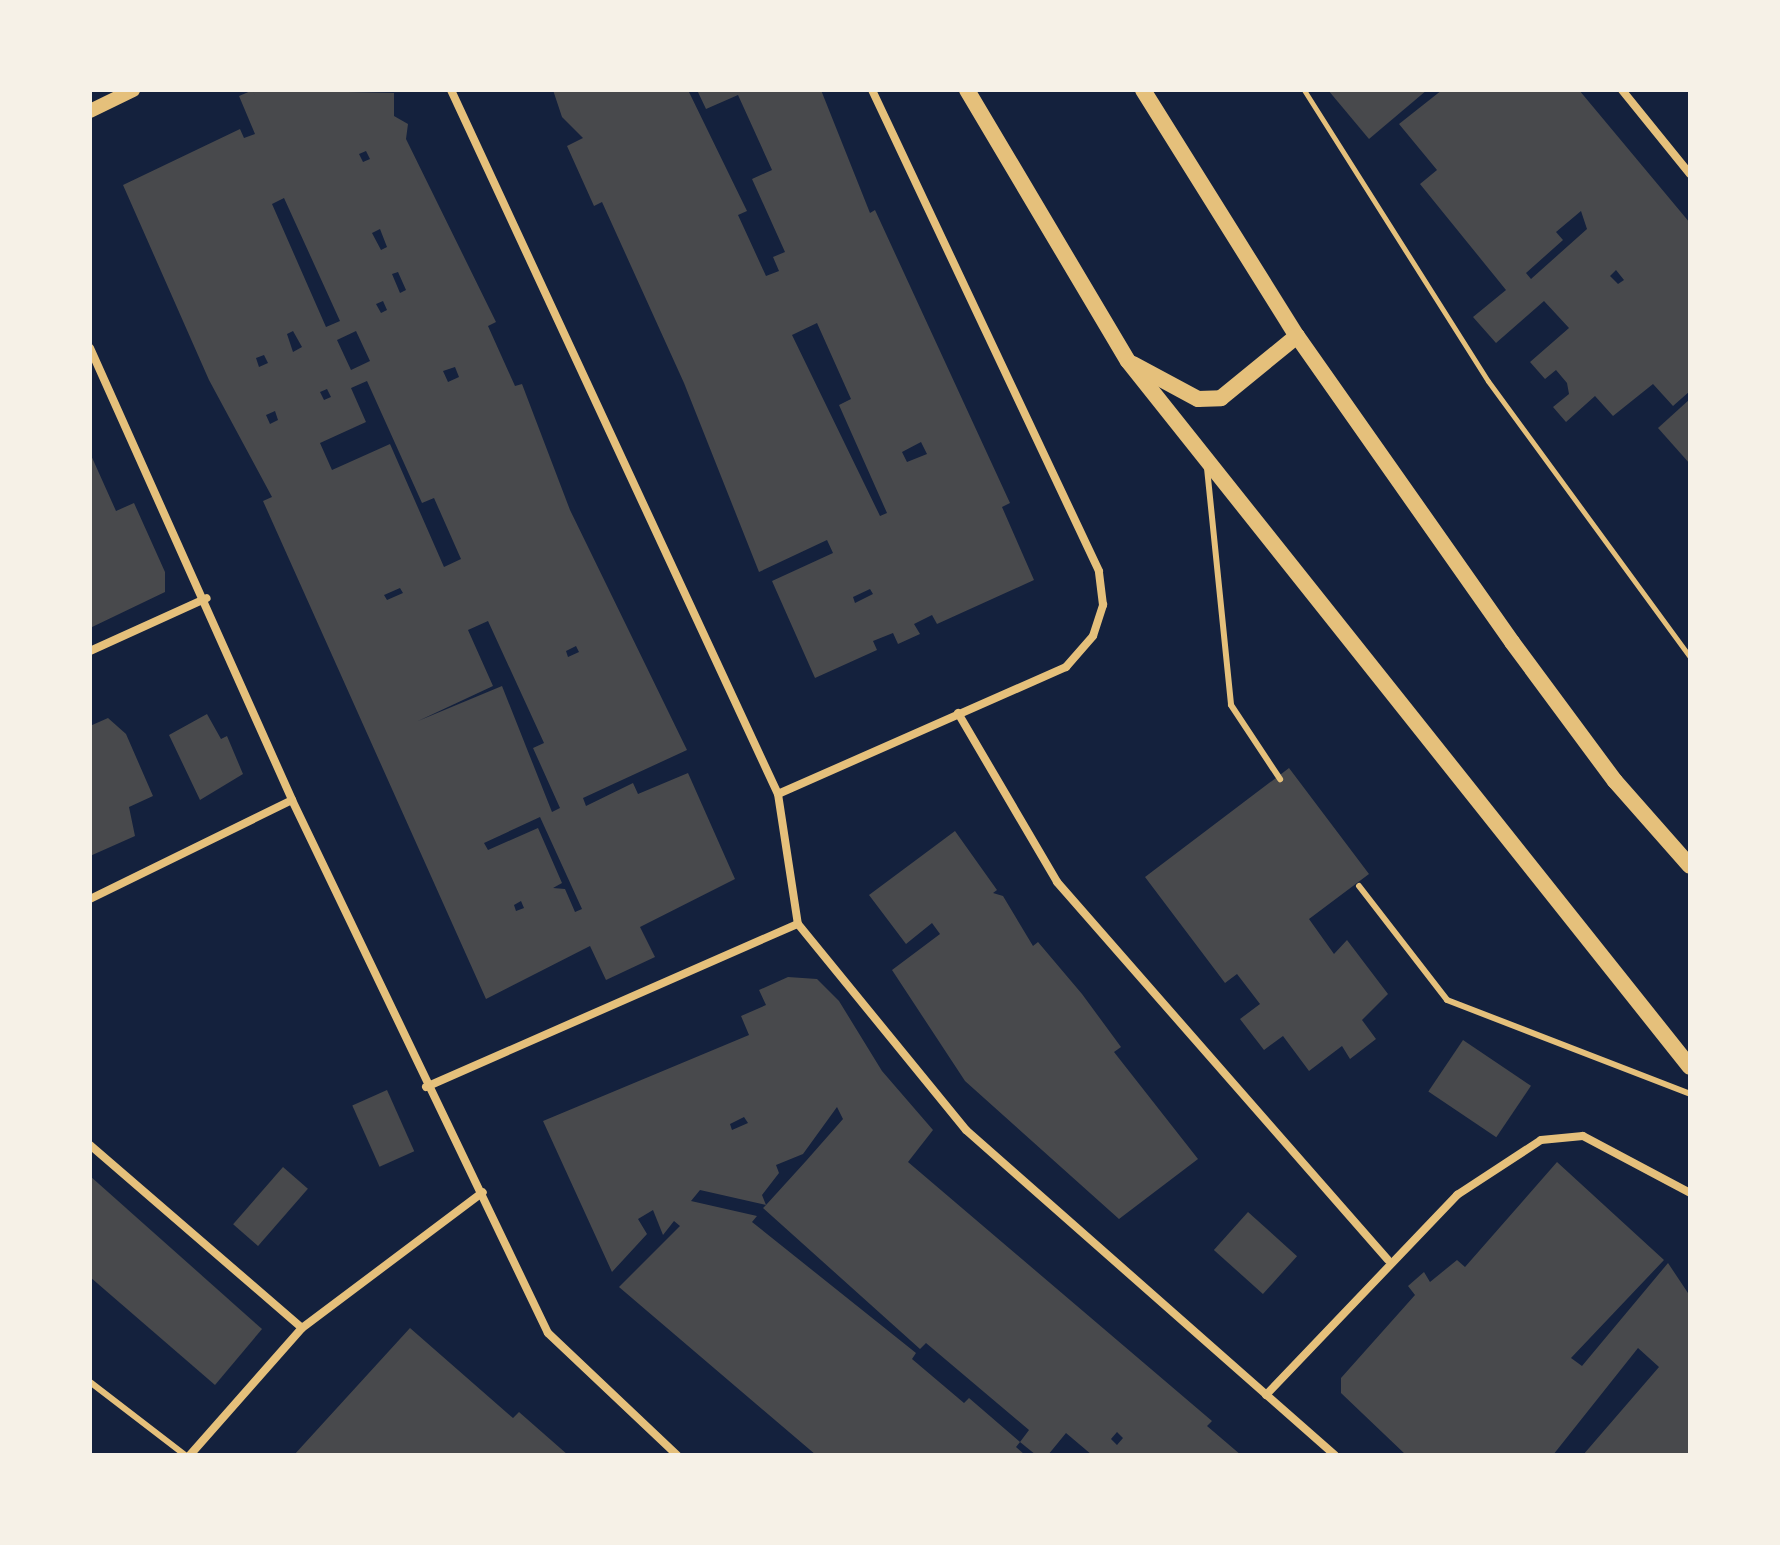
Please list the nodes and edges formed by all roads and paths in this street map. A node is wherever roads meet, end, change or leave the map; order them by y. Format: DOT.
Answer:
graph roads {
  1 [pos="133,90"];
  2 [pos="451,90"];
  3 [pos="872,90"];
  4 [pos="967,90"];
  5 [pos="1143,90"];
  6 [pos="1304,90"];
  7 [pos="1622,90"];
  8 [pos="90,111"];
  9 [pos="1690,174"];
  10 [pos="1297,336"];
  11 [pos="90,348"];
  12 [pos="1128,361"];
  13 [pos="1207,468"];
  14 [pos="207,598"];
  15 [pos="90,651"];
  16 [pos="1690,657"];
  17 [pos="958,713"];
  18 [pos="1280,779"];
  19 [pos="778,794"];
  20 [pos="292,800"];
  21 [pos="1690,866"];
  22 [pos="1359,886"];
  23 [pos="90,899"];
  24 [pos="798,924"];
  25 [pos="1690,1067"];
  26 [pos="426,1087"];
  27 [pos="1690,1094"];
  28 [pos="90,1145"];
  29 [pos="483,1192"];
  30 [pos="1690,1193"];
  31 [pos="1388,1260"];
  32 [pos="302,1328"];
  33 [pos="90,1382"];
  34 [pos="1266,1395"];
  35 [pos="188,1455"];
  36 [pos="677,1455"];
  37 [pos="1335,1455"];
  1 -- 8 [label="street"];
  2 -- 19 [label="street"];
  3 -- 17 [label="street"];
  4 -- 12 [label="main road"];
  5 -- 10 [label="main road"];
  6 -- 16 [label="path"];
  7 -- 9 [label="street"];
  10 -- 12 [label="main road"];
  10 -- 21 [label="main road"];
  11 -- 14 [label="street"];
  12 -- 13 [label="main road"];
  13 -- 18 [label="lane"];
  13 -- 25 [label="main road"];
  14 -- 15 [label="street"];
  14 -- 20 [label="street"];
  17 -- 19 [label="street"];
  17 -- 31 [label="street"];
  19 -- 24 [label="street"];
  20 -- 23 [label="street"];
  20 -- 26 [label="street"];
  22 -- 27 [label="lane"];
  24 -- 26 [label="street"];
  24 -- 34 [label="street"];
  26 -- 29 [label="street"];
  28 -- 32 [label="street"];
  29 -- 32 [label="street"];
  29 -- 36 [label="street"];
  30 -- 31 [label="street"];
  31 -- 34 [label="street"];
  32 -- 35 [label="street"];
  33 -- 35 [label="lane"];
  34 -- 37 [label="street"];
}
